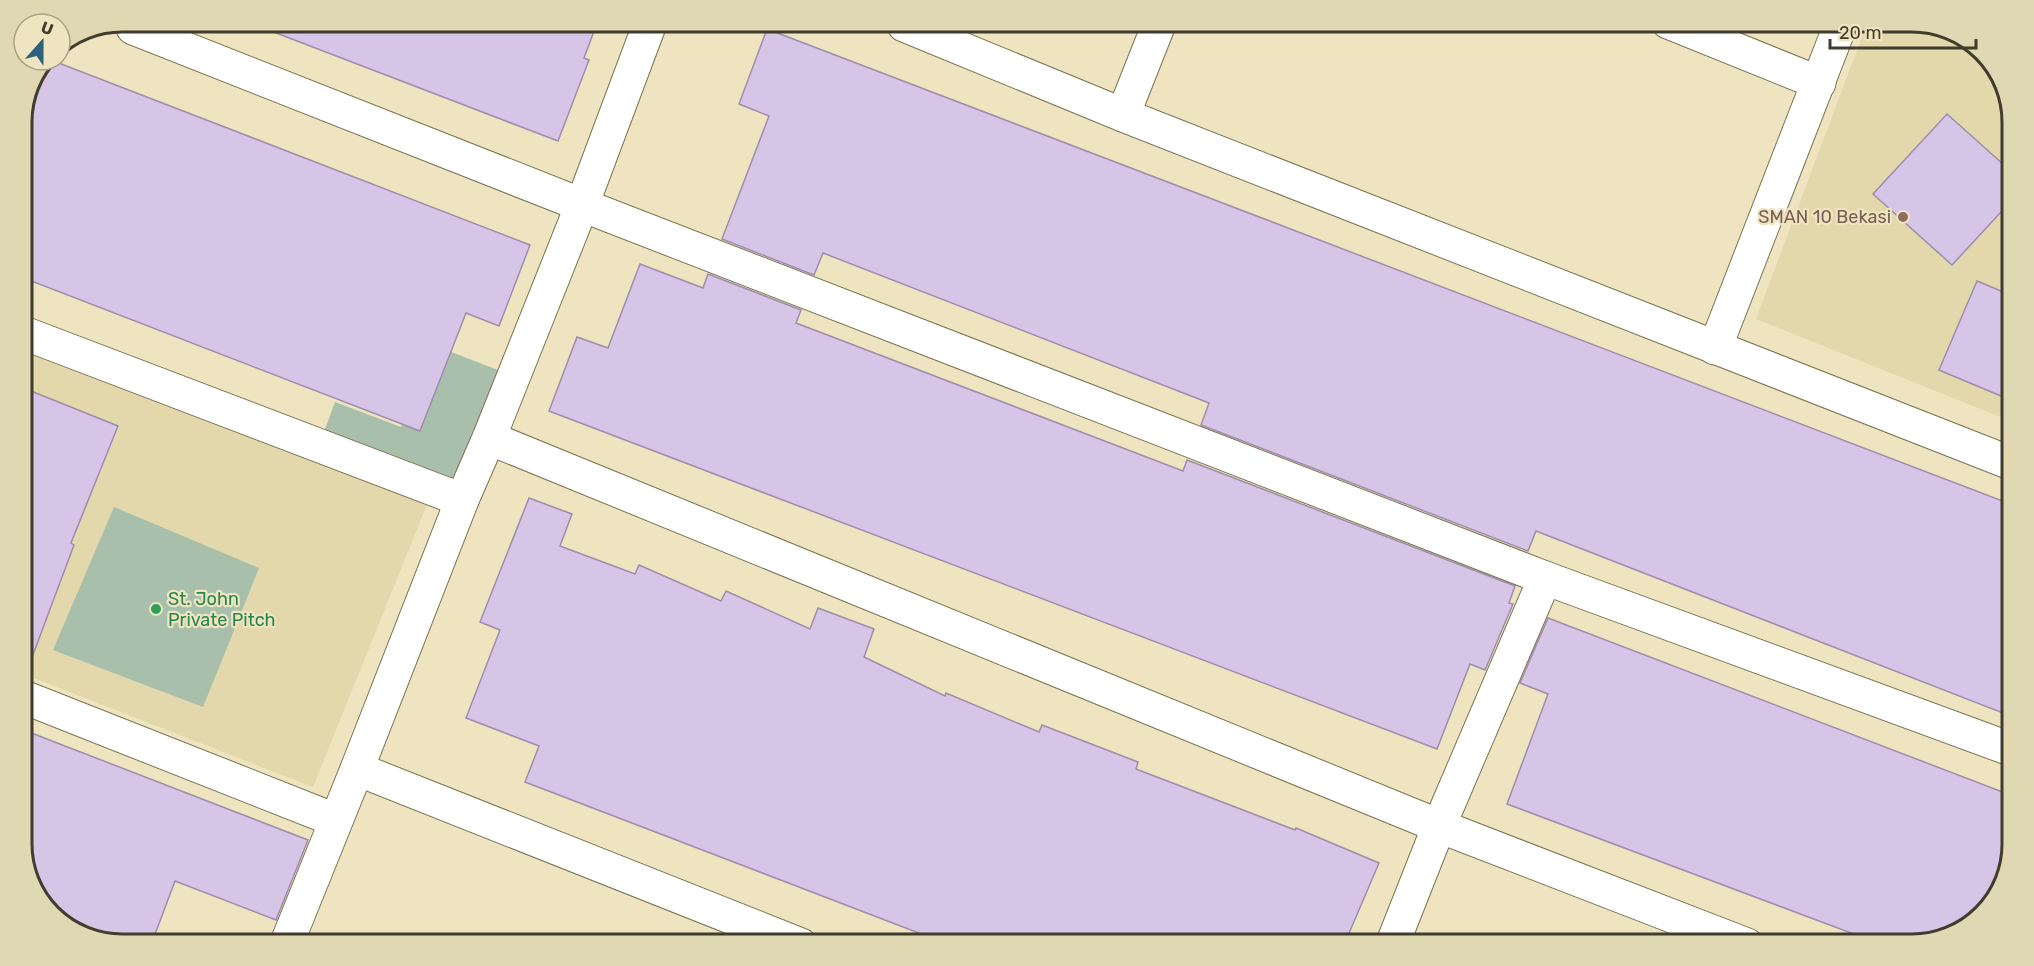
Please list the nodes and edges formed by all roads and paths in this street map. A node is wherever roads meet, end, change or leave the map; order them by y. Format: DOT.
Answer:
graph roads {
  1 [pos="143,32"];
  2 [pos="647,32"];
  3 [pos="921,32"];
  4 [pos="1156,32"];
  5 [pos="1693,32"];
  6 [pos="1838,32"];
  7 [pos="1819,83"];
  8 [pos="1123,115"];
  9 [pos="582,206"];
  10 [pos="32,336"];
  11 [pos="1715,348"];
  12 [pos="489,438"];
  13 [pos="2002,460"];
  14 [pos="462,500"];
  15 [pos="1545,578"];
  16 [pos="32,700"];
  17 [pos="2002,746"];
  18 [pos="357,769"];
  19 [pos="335,820"];
  20 [pos="1439,826"];
  21 [pos="290,934"];
  22 [pos="773,934"];
  23 [pos="1396,934"];
  24 [pos="1719,934"];
  1 -- 9 [label="street"];
  2 -- 9 [label="street"];
  3 -- 8 [label="street"];
  4 -- 8 [label="street"];
  5 -- 7 [label="street"];
  6 -- 7 [label="street"];
  7 -- 11 [label="street"];
  8 -- 11 [label="street"];
  9 -- 12 [label="street"];
  9 -- 15 [label="street"];
  10 -- 14 [label="street"];
  11 -- 13 [label="street"];
  12 -- 14 [label="street"];
  12 -- 20 [label="street"];
  14 -- 18 [label="street"];
  15 -- 17 [label="street"];
  15 -- 20 [label="street"];
  16 -- 19 [label="street"];
  18 -- 19 [label="street"];
  18 -- 22 [label="street"];
  19 -- 21 [label="street"];
  20 -- 23 [label="street"];
  20 -- 24 [label="street"];
}
